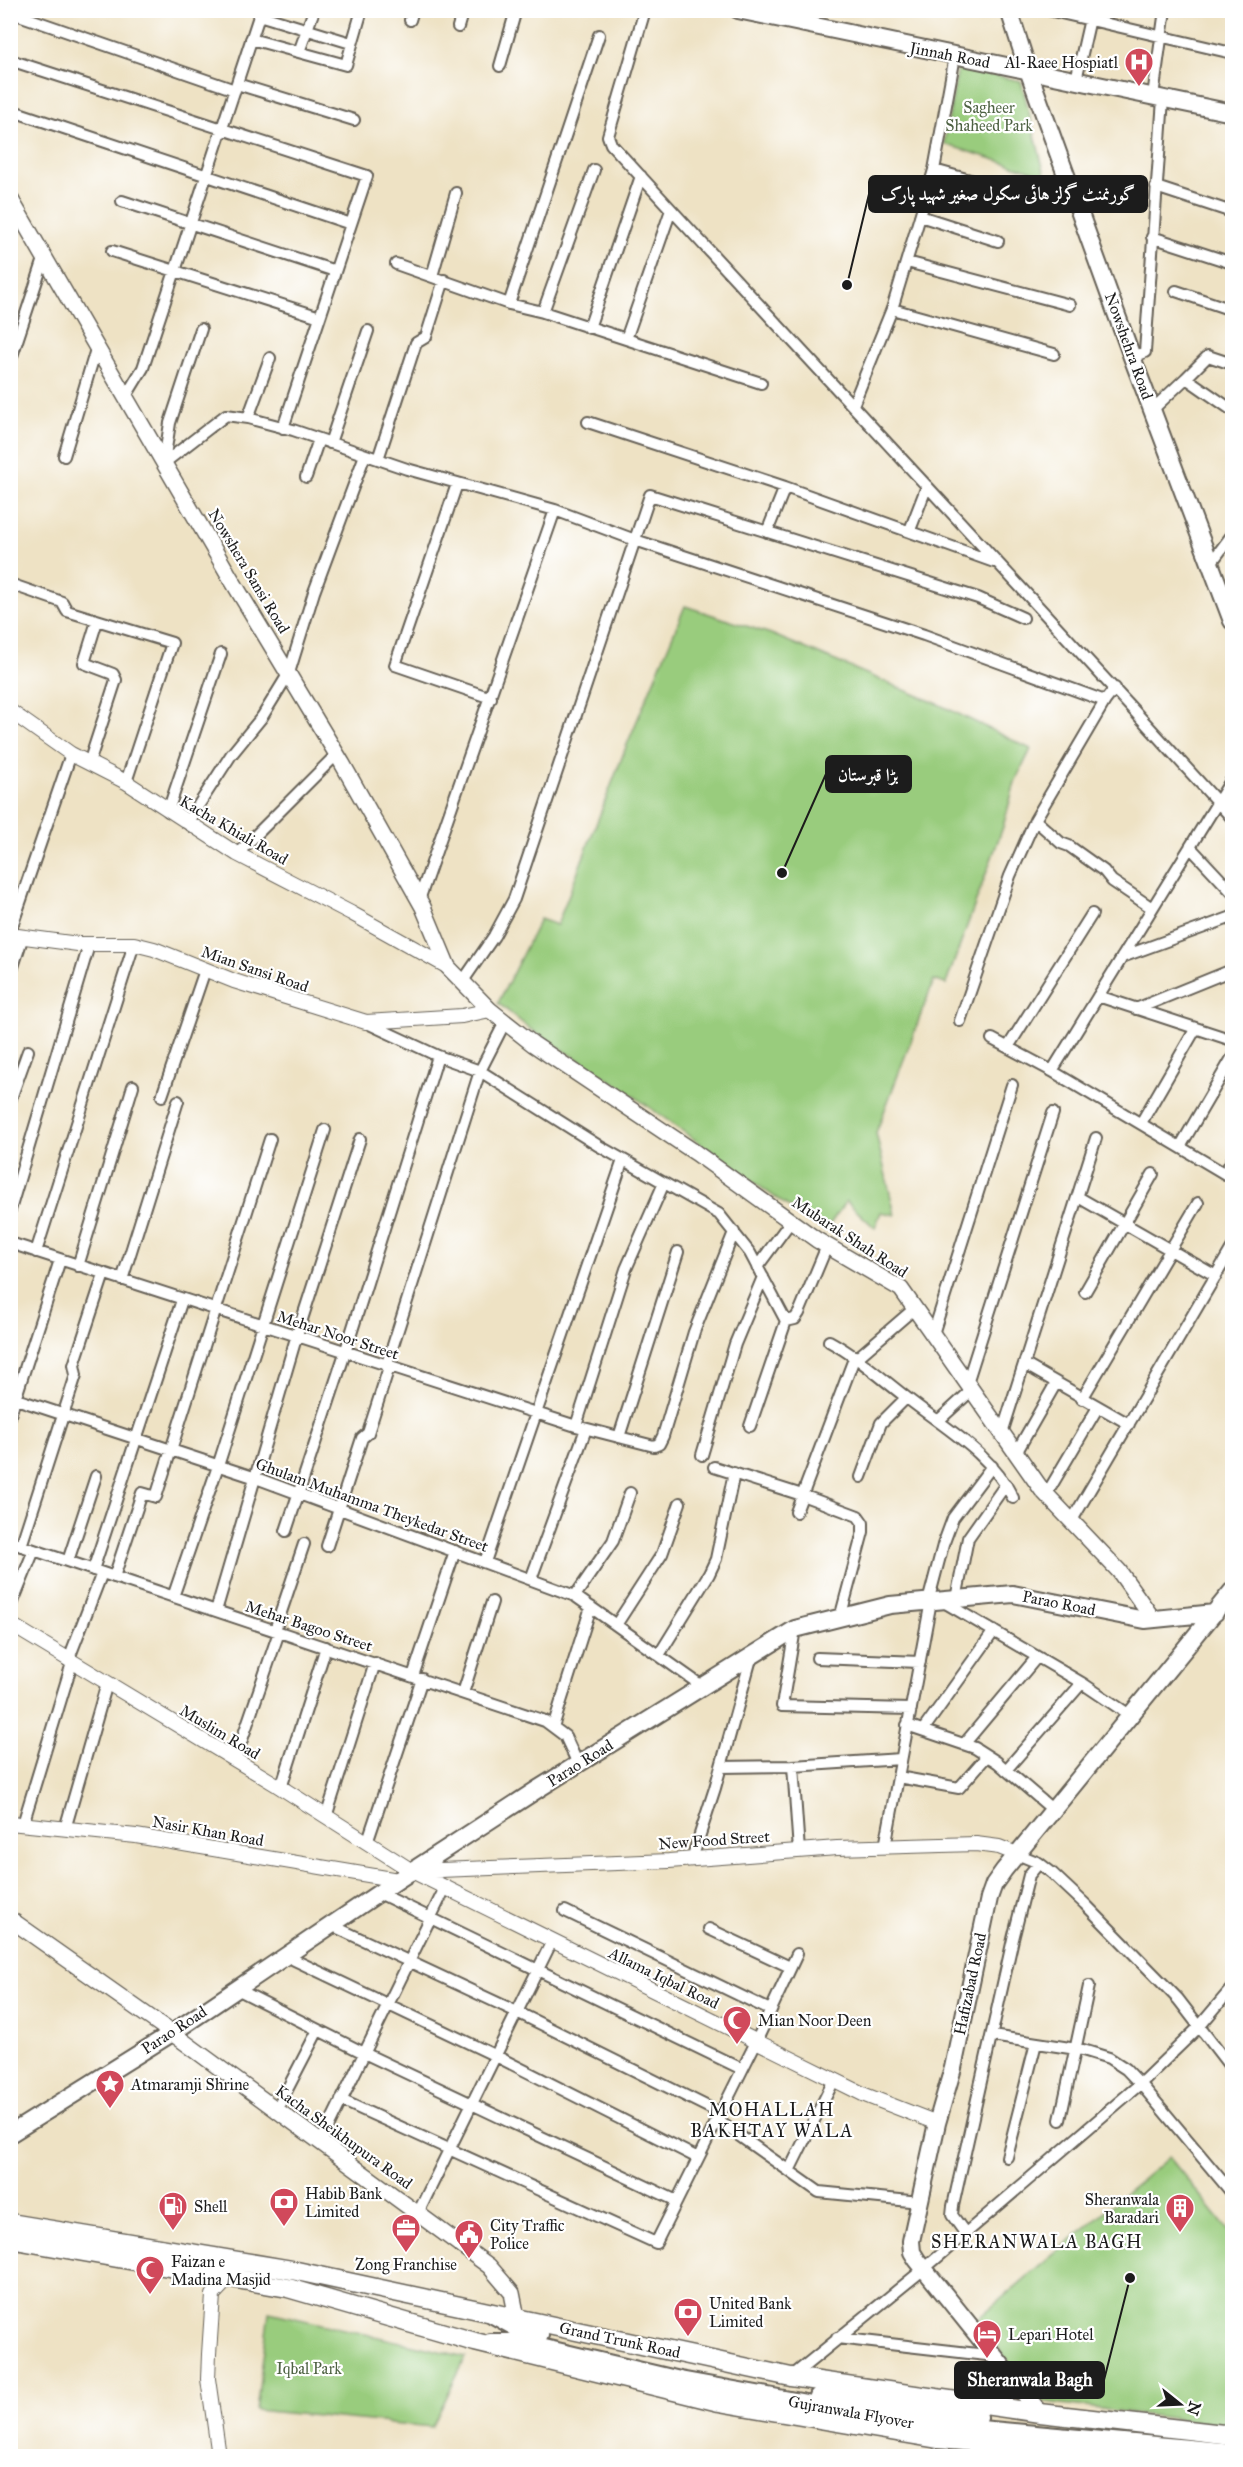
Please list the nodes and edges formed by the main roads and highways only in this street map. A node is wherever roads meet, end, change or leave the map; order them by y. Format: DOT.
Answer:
graph roads {
  1 [pos="738,10"];
  2 [pos="997,10"];
  3 [pos="1009,10"];
  4 [pos="1028,70"];
  5 [pos="1233,113"];
  6 [pos="10,198"];
  7 [pos="1233,621"];
  8 [pos="448,967"];
  9 [pos="1226,1604"];
  10 [pos="1153,1620"];
  11 [pos="11,1923"];
  12 [pos="172,2033"];
  13 [pos="10,2134"];
  14 [pos="10,2223"];
  15 [pos="10,2239"];
  16 [pos="334,2279"];
  17 [pos="328,2299"];
  18 [pos="484,2310"];
  19 [pos="517,2318"];
  20 [pos="475,2342"];
  21 [pos="1040,2413"];
  22 [pos="1233,2434"];
  23 [pos="1233,2442"];
  24 [pos="1233,2452"];
  25 [pos="1148,2457"];
  1 -- 4 [label="main road, Jinnah Road"];
  2 -- 4 [label="main road, Nowshehra Road"];
  3 -- 4 [label="main road, Nowshehra Road"];
  4 -- 5 [label="main road, Jinnah Road"];
  4 -- 7 [label="main road, Nowshehra Road"];
  6 -- 8 [label="main road, Nowshera Sansi Road"];
  8 -- 10 [label="main road, Mubarak Shah Road"];
  9 -- 10 [label="main road, Parao Road"];
  9 -- 21 [label="main road, Hafizabad Road"];
  10 -- 12 [label="main road, Parao Road"];
  11 -- 12 [label="main road, Kacha Sheikhupura Road"];
  12 -- 13 [label="main road, Parao Road"];
  12 -- 19 [label="main road, Kacha Sheikhupura Road"];
  14 -- 16 [label="highway, Grand Trunk Road"];
  15 -- 17 [label="highway"];
  16 -- 17 [label="highway"];
  16 -- 18 [label="highway, Grand Trunk Road"];
  17 -- 20 [label="highway"];
  18 -- 19 [label="highway, Grand Trunk Road"];
  18 -- 23 [label="main road, Gujranwala Flyover"];
  19 -- 21 [label="highway, Grand Trunk Road"];
  20 -- 24 [label="main road, Gujranwala Flyover"];
  20 -- 25 [label="highway"];
  21 -- 22 [label="highway, Grand Trunk Road"];
}
